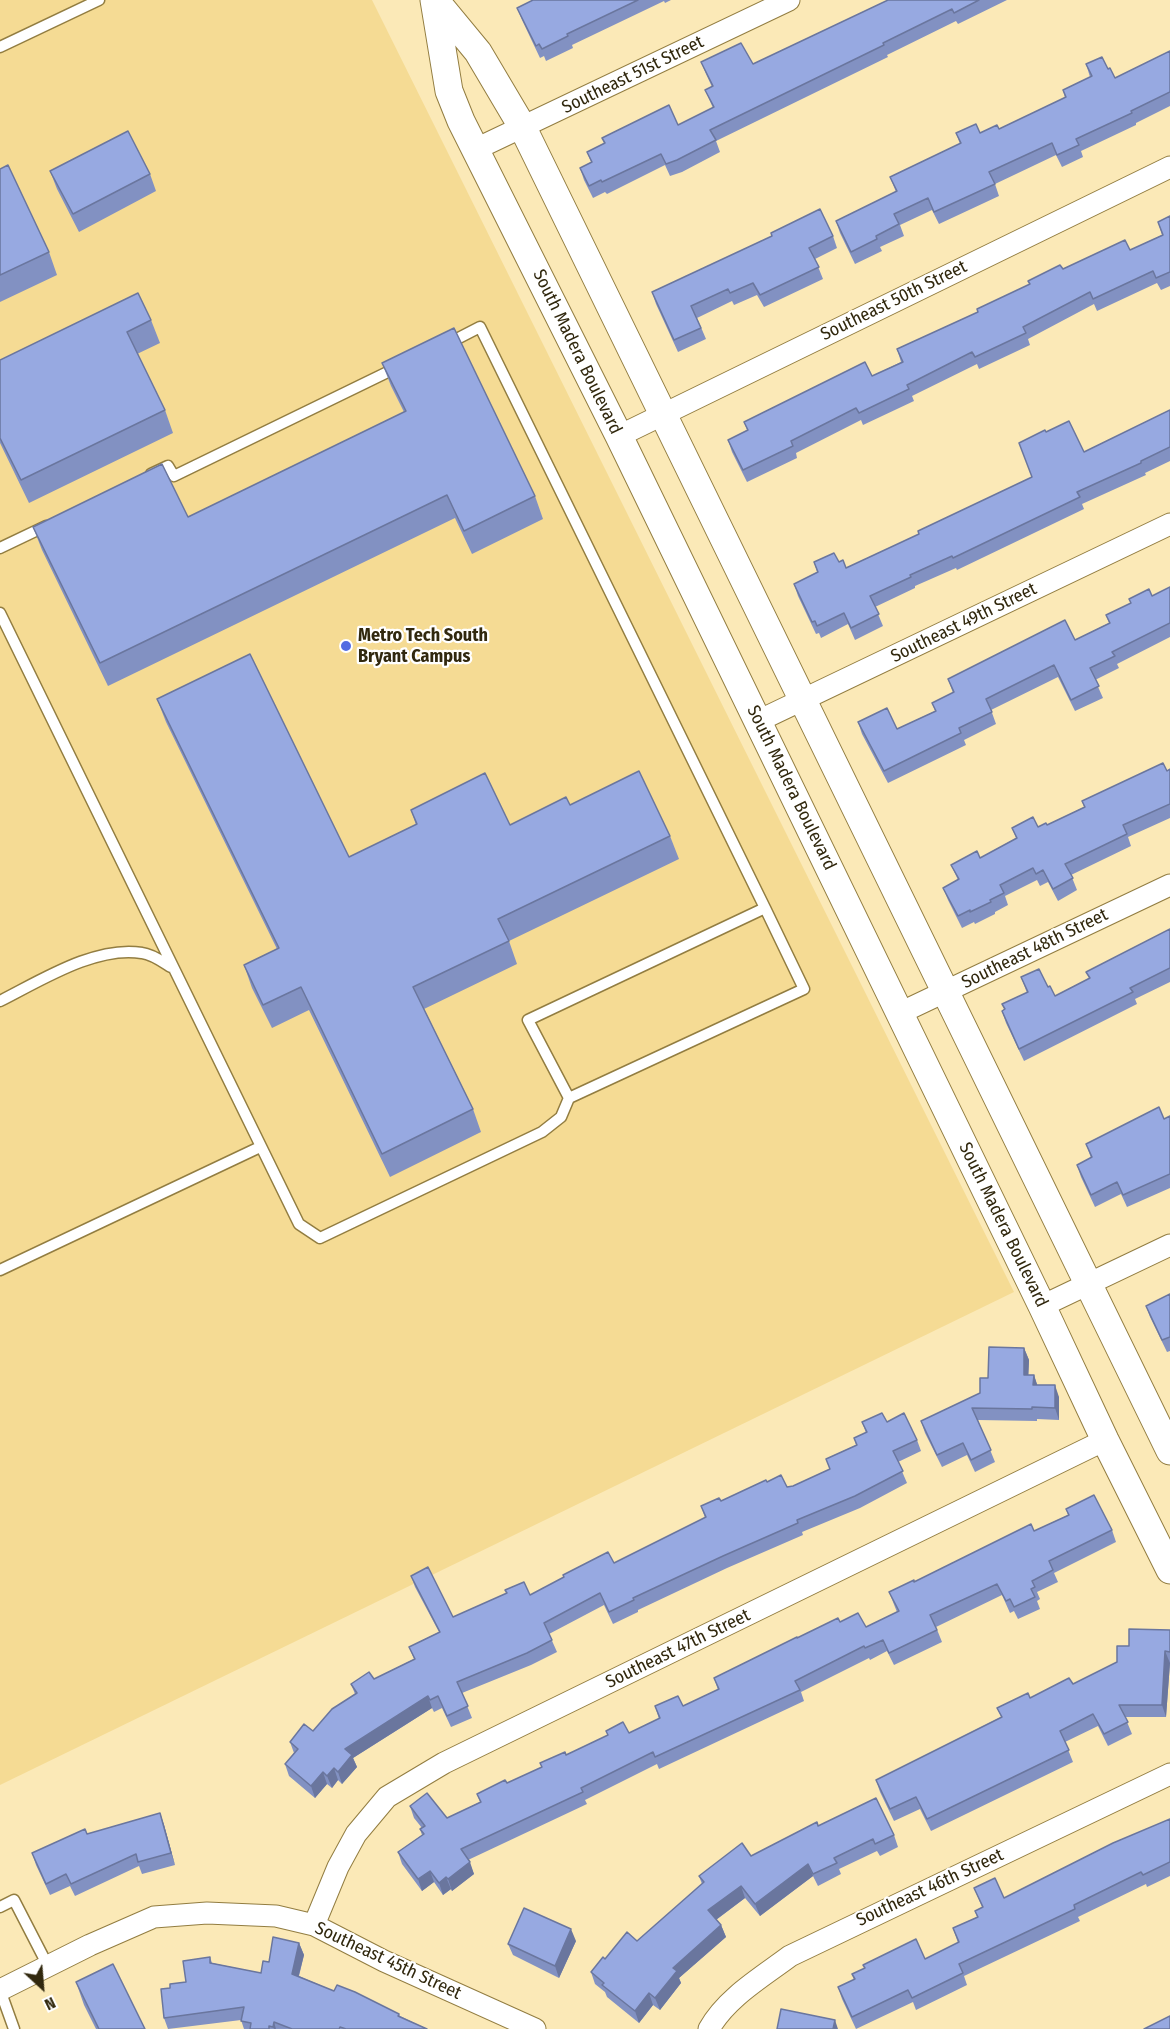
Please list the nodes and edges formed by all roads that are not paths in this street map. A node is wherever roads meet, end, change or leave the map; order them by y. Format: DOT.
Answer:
graph roads {
  1 [pos="99,0"];
  2 [pos="435,0"];
  3 [pos="789,0"];
  4 [pos="0,47"];
  5 [pos="523,128"];
  6 [pos="476,149"];
  7 [pos="1170,167"];
  8 [pos="438,348"];
  9 [pos="406,363"];
  10 [pos="662,414"];
  11 [pos="619,436"];
  12 [pos="136,482"];
  13 [pos="52,523"];
  14 [pos="1170,524"];
  15 [pos="0,548"];
  16 [pos="0,613"];
  17 [pos="802,701"];
  18 [pos="758,721"];
  19 [pos="1170,885"];
  20 [pos="765,908"];
  21 [pos="172,967"];
  22 [pos="946,992"];
  23 [pos="0,1001"];
  24 [pos="900,1013"];
  25 [pos="569,1098"];
  26 [pos="260,1147"];
  27 [pos="1170,1245"];
  28 [pos="0,1270"];
  29 [pos="1089,1284"];
  30 [pos="1042,1306"];
  31 [pos="1106,1440"];
  32 [pos="1170,1451"];
  33 [pos="1170,1570"];
  34 [pos="1170,1774"];
  35 [pos="0,1907"];
  36 [pos="314,1925"];
  37 [pos="48,1966"];
  38 [pos="0,1990"];
  39 [pos="14,2029"];
  40 [pos="536,2029"];
  41 [pos="709,2029"];
  1 -- 4 [label="lane"];
  2 -- 5 [label="street, South Madera Boulevard"];
  2 -- 6 [label="street, South Madera Boulevard"];
  3 -- 5 [label="street, Southeast 51st Street"];
  5 -- 6 [label="street, Southeast 51st Street"];
  5 -- 10 [label="street, South Madera Boulevard"];
  6 -- 11 [label="street, South Madera Boulevard"];
  7 -- 10 [label="street, Southeast 50th Street"];
  8 -- 20 [label="lane"];
  9 -- 12 [label="lane"];
  10 -- 11 [label="street, Southeast 50th Street"];
  10 -- 17 [label="street, South Madera Boulevard"];
  11 -- 18 [label="street, South Madera Boulevard"];
  13 -- 15 [label="lane"];
  14 -- 17 [label="street, Southeast 49th Street"];
  16 -- 21 [label="lane"];
  17 -- 18 [label="street, Southeast 49th Street"];
  17 -- 22 [label="street, South Madera Boulevard"];
  18 -- 24 [label="street, South Madera Boulevard"];
  19 -- 22 [label="street, Southeast 48th Street"];
  20 -- 25 [label="lane"];
  20 -- 25 [label="lane"];
  21 -- 23 [label="lane"];
  21 -- 26 [label="lane"];
  22 -- 24 [label="street, Southeast 48th Street"];
  22 -- 29 [label="street, South Madera Boulevard"];
  24 -- 30 [label="street, South Madera Boulevard"];
  25 -- 26 [label="lane"];
  26 -- 28 [label="lane"];
  27 -- 29 [label="street"];
  29 -- 30 [label="street"];
  29 -- 32 [label="street, South Madera Boulevard"];
  30 -- 31 [label="street, South Madera Boulevard"];
  31 -- 33 [label="street, South Madera Boulevard"];
  31 -- 36 [label="street, Southeast 47th Street"];
  34 -- 41 [label="street, Southeast 46th Street"];
  35 -- 37 [label="lane"];
  36 -- 37 [label="street, Southeast 45th Street"];
  36 -- 40 [label="street, Southeast 45th Street"];
  37 -- 38 [label="street, Southeast 45th Street"];
  38 -- 39 [label="lane"];
}
